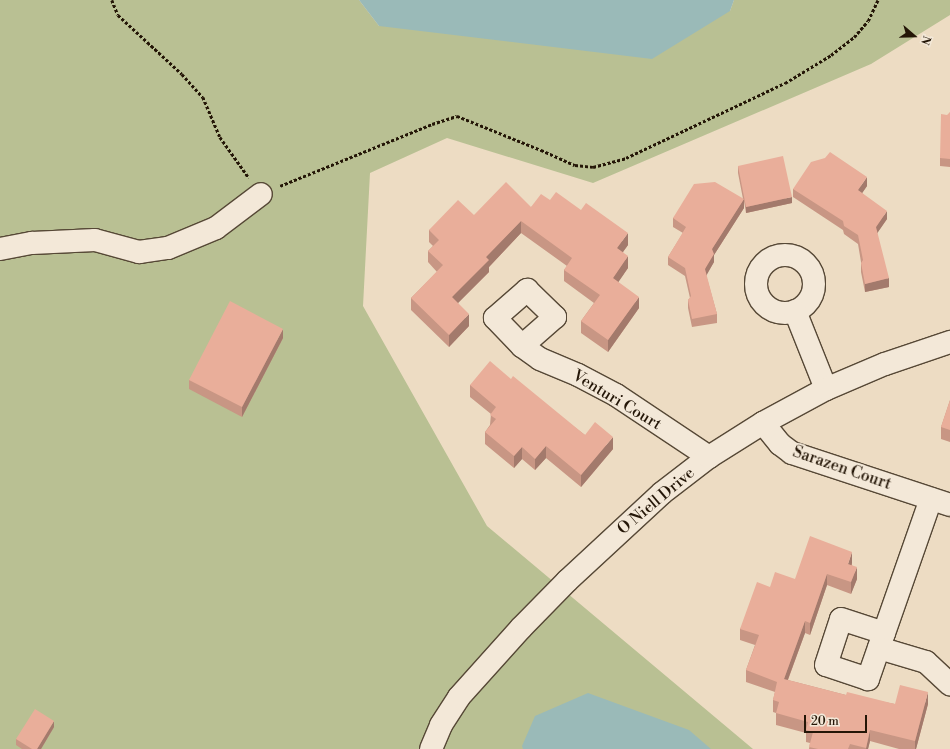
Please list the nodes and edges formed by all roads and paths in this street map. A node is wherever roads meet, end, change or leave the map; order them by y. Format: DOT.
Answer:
graph roads {
  1 [pos="112,0"];
  2 [pos="878,0"];
  3 [pos="261,194"];
  4 [pos="0,249"];
  5 [pos="796,311"];
  6 [pos="950,342"];
  7 [pos="522,346"];
  8 [pos="826,389"];
  9 [pos="762,423"];
  10 [pos="709,458"];
  11 [pos="940,502"];
  12 [pos="950,684"];
  13 [pos="431,749"];
  1 -- 3 [label="path"];
  2 -- 3 [label="path"];
  3 -- 4 [label="street"];
  5 -- 8 [label="street"];
  6 -- 8 [label="street, O Niell Drive"];
  7 -- 10 [label="street, Venturi Court"];
  8 -- 9 [label="street, O Niell Drive"];
  9 -- 10 [label="street, O Niell Drive"];
  9 -- 11 [label="street, Sarazen Court"];
  10 -- 13 [label="street, O Niell Drive"];
  11 -- 12 [label="street, Sarazen Court"];
}
